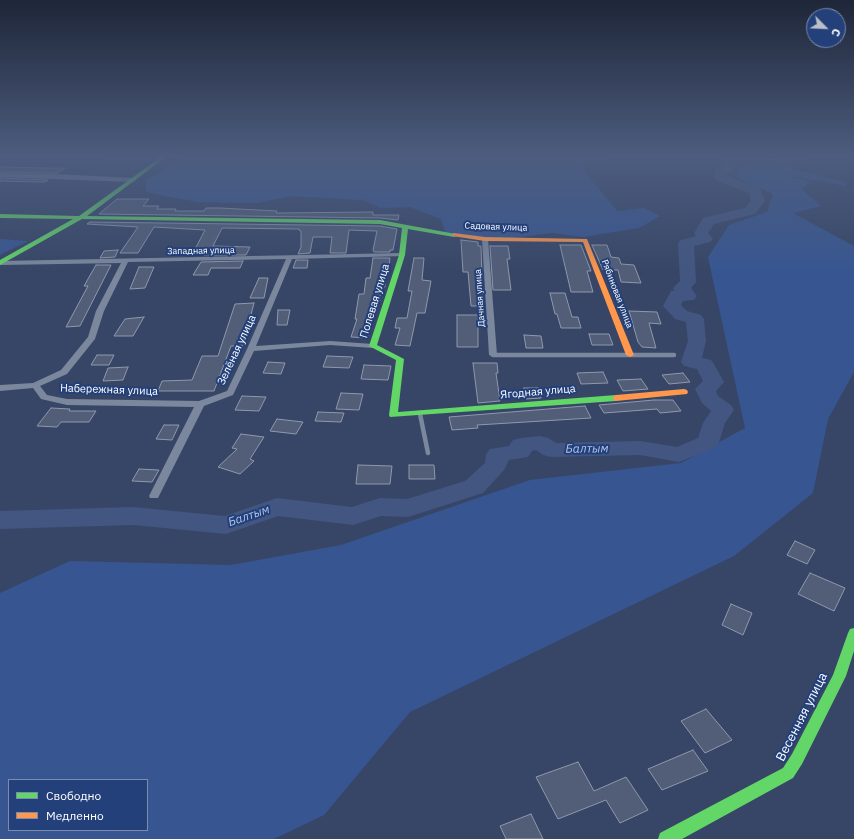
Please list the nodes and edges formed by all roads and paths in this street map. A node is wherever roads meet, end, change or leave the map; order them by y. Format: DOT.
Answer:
graph roads {
  1 [pos="110,196"];
  2 [pos="0,216"];
  3 [pos="81,217"];
  4 [pos="405,226"];
  5 [pos="485,239"];
  6 [pos="585,240"];
  7 [pos="402,255"];
  8 [pos="289,259"];
  9 [pos="125,262"];
  10 [pos="0,263"];
  11 [pos="373,346"];
  12 [pos="252,349"];
  13 [pos="493,355"];
  14 [pos="630,355"];
  15 [pos="674,355"];
  16 [pos="35,385"];
  17 [pos="0,388"];
  18 [pos="684,392"];
  19 [pos="200,404"];
  20 [pos="420,414"];
  21 [pos="393,415"];
  22 [pos="428,453"];
  23 [pos="154,496"];
  24 [pos="854,633"];
  25 [pos="666,839"];
  1 -- 3 [label="street"];
  2 -- 3 [label="street, Садовая улица"];
  3 -- 4 [label="street, Садовая улица"];
  3 -- 10 [label="street"];
  4 -- 5 [label="street, Садовая улица"];
  4 -- 7 [label="street, Полевая улица"];
  5 -- 6 [label="street, Садовая улица"];
  5 -- 13 [label="street, Дачная улица"];
  6 -- 14 [label="street, Рябиновая улица"];
  7 -- 8 [label="street, Западная улица"];
  7 -- 11 [label="street, Полевая улица"];
  8 -- 9 [label="street, Западная улица"];
  8 -- 12 [label="street, Зелёная улица"];
  9 -- 10 [label="street, Западная улица"];
  9 -- 16 [label="street"];
  11 -- 12 [label="street"];
  11 -- 21 [label="street, Полевая улица"];
  12 -- 19 [label="street, Зелёная улица"];
  13 -- 14 [label="lane"];
  14 -- 15 [label="lane"];
  16 -- 17 [label="street"];
  16 -- 19 [label="street, Набережная улица"];
  18 -- 20 [label="street, Ягодная улица"];
  19 -- 23 [label="street"];
  20 -- 21 [label="street, Ягодная улица"];
  20 -- 22 [label="lane"];
  24 -- 25 [label="street, Весенняя улица"];
}
